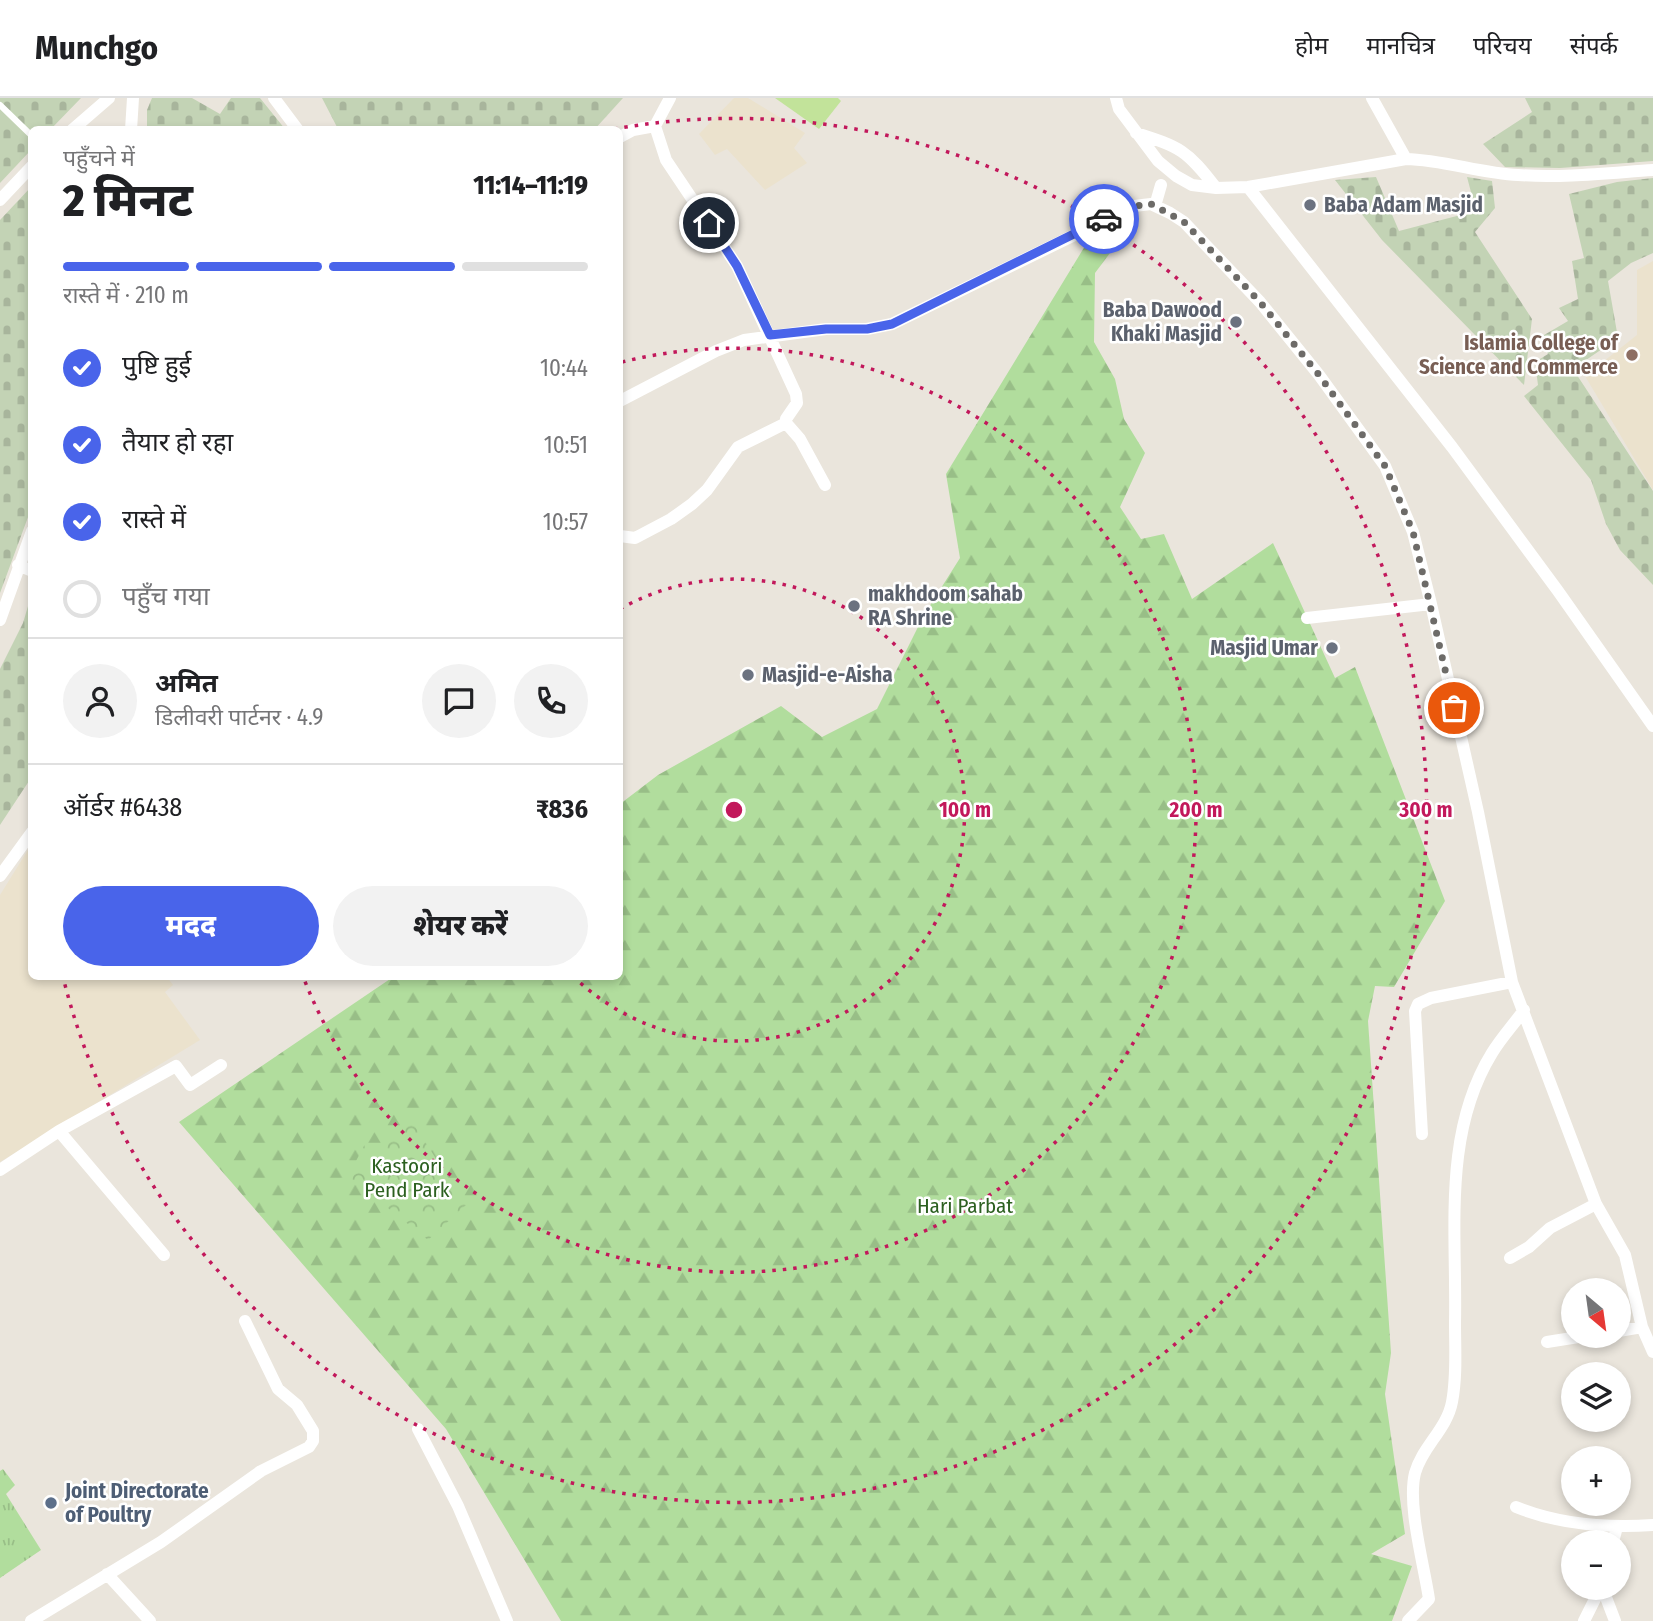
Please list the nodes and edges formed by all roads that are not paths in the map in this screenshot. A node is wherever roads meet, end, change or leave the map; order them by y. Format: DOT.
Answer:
graph roads {
  1 [pos="109,98"];
  2 [pos="133,98"];
  3 [pos="274,98"];
  4 [pos="670,98"];
  5 [pos="1116,98"];
  6 [pos="1372,98"];
  7 [pos="0,104"];
  8 [pos="655,125"];
  9 [pos="77,126"];
  10 [pos="131,126"];
  11 [pos="295,126"];
  12 [pos="28,132"];
  13 [pos="1136,133"];
  14 [pos="623,135"];
  15 [pos="1406,159"];
  16 [pos="28,170"];
  17 [pos="1653,170"];
  18 [pos="1165,177"];
  19 [pos="1248,187"];
  20 [pos="1216,188"];
  21 [pos="0,200"];
  22 [pos="1155,206"];
  23 [pos="770,335"];
  24 [pos="623,399"];
  25 [pos="786,423"];
  26 [pos="825,485"];
  27 [pos="623,536"];
  28 [pos="28,541"];
  29 [pos="18,565"];
  30 [pos="28,569"];
  31 [pos="1431,604"];
  32 [pos="1307,618"];
  33 [pos="0,620"];
  34 [pos="1653,726"];
  35 [pos="28,838"];
  36 [pos="0,876"];
  37 [pos="1512,982"];
  38 [pos="1524,1010"];
  39 [pos="220,1065"];
  40 [pos="59,1132"];
  41 [pos="1422,1134"];
  42 [pos="0,1170"];
  43 [pos="1596,1203"];
  44 [pos="164,1255"];
  45 [pos="1510,1258"];
  46 [pos="245,1321"];
  47 [pos="1642,1327"];
  48 [pos="1631,1329"];
  49 [pos="1561,1340"];
  50 [pos="1547,1342"];
  51 [pos="1653,1352"];
  52 [pos="418,1429"];
  53 [pos="1516,1507"];
  54 [pos="1653,1525"];
  55 [pos="1617,1527"];
  56 [pos="1616,1530"];
  57 [pos="107,1574"];
  58 [pos="1595,1600"];
  59 [pos="1607,1600"];
  60 [pos="30,1621"];
  61 [pos="150,1621"];
  62 [pos="507,1621"];
  63 [pos="1408,1621"];
  64 [pos="1584,1621"];
  65 [pos="1615,1621"];
  1 -- 9 [label="street"];
  2 -- 10 [label="street"];
  3 -- 11 [label="street"];
  4 -- 8 [label="street"];
  5 -- 13 [label="street"];
  6 -- 15 [label="street"];
  7 -- 12 [label="lane"];
  8 -- 14 [label="street"];
  8 -- 23 [label="street"];
  13 -- 18 [label="street"];
  13 -- 20 [label="street"];
  15 -- 17 [label="street"];
  15 -- 19 [label="street"];
  16 -- 21 [label="street"];
  18 -- 20 [label="street"];
  18 -- 22 [label="street"];
  19 -- 20 [label="street"];
  19 -- 34 [label="street"];
  22 -- 23 [label="street"];
  22 -- 31 [label="street"];
  23 -- 24 [label="street"];
  23 -- 25 [label="street"];
  25 -- 26 [label="street"];
  25 -- 27 [label="street"];
  28 -- 29 [label="street"];
  29 -- 30 [label="street"];
  29 -- 33 [label="street"];
  31 -- 32 [label="street"];
  31 -- 37 [label="street"];
  35 -- 36 [label="street"];
  37 -- 38 [label="street"];
  37 -- 41 [label="street"];
  38 -- 43 [label="street"];
  38 -- 63 [label="street"];
  39 -- 40 [label="street"];
  40 -- 42 [label="street"];
  40 -- 44 [label="street"];
  43 -- 45 [label="street"];
  43 -- 47 [label="street"];
  46 -- 57 [label="street"];
  47 -- 48 [label="street"];
  47 -- 51 [label="street"];
  49 -- 50 [label="street"];
  52 -- 62 [label="street"];
  53 -- 55 [label="street"];
  54 -- 55 [label="street"];
  55 -- 56 [label="street"];
  57 -- 60 [label="street"];
  57 -- 61 [label="street"];
  58 -- 64 [label="street"];
  59 -- 65 [label="street"];
}
